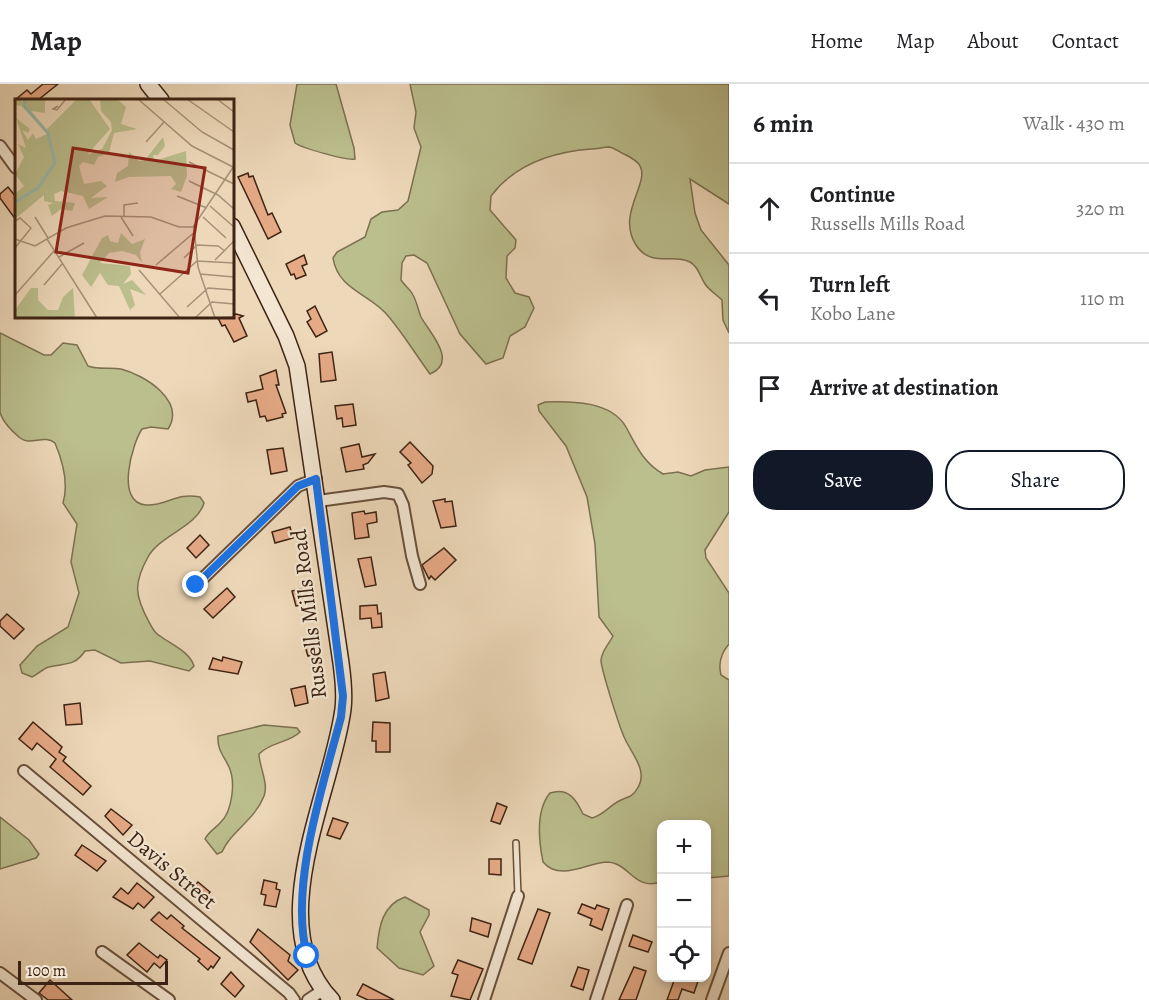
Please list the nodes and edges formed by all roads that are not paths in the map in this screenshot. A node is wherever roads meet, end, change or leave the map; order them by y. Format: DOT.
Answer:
graph roads {
  1 [pos="148,84"];
  2 [pos="160,99"];
  3 [pos="0,146"];
  4 [pos="15,167"];
  5 [pos="234,230"];
  6 [pos="316,479"];
  7 [pos="318,501"];
  8 [pos="420,584"];
  9 [pos="196,585"];
  10 [pos="24,771"];
  11 [pos="516,843"];
  12 [pos="518,896"];
  13 [pos="627,905"];
  14 [pos="102,952"];
  15 [pos="729,953"];
  16 [pos="0,973"];
  17 [pos="328,995"];
  18 [pos="36,1000"];
  19 [pos="169,1000"];
  20 [pos="294,1000"];
  21 [pos="308,1000"];
  22 [pos="484,1000"];
  23 [pos="596,1000"];
  24 [pos="712,1000"];
  1 -- 2 [label="main road"];
  3 -- 4 [label="street"];
  5 -- 6 [label="main road, Russells Mills Road"];
  6 -- 7 [label="main road, Russells Mills Road"];
  6 -- 9 [label="street"];
  7 -- 8 [label="street"];
  7 -- 17 [label="main road, Russells Mills Road"];
  10 -- 20 [label="street, Davis Street"];
  11 -- 12 [label="lane"];
  12 -- 22 [label="street"];
  13 -- 23 [label="street"];
  14 -- 19 [label="street"];
  15 -- 24 [label="street"];
  16 -- 18 [label="street"];
  17 -- 21 [label="street"];
}
